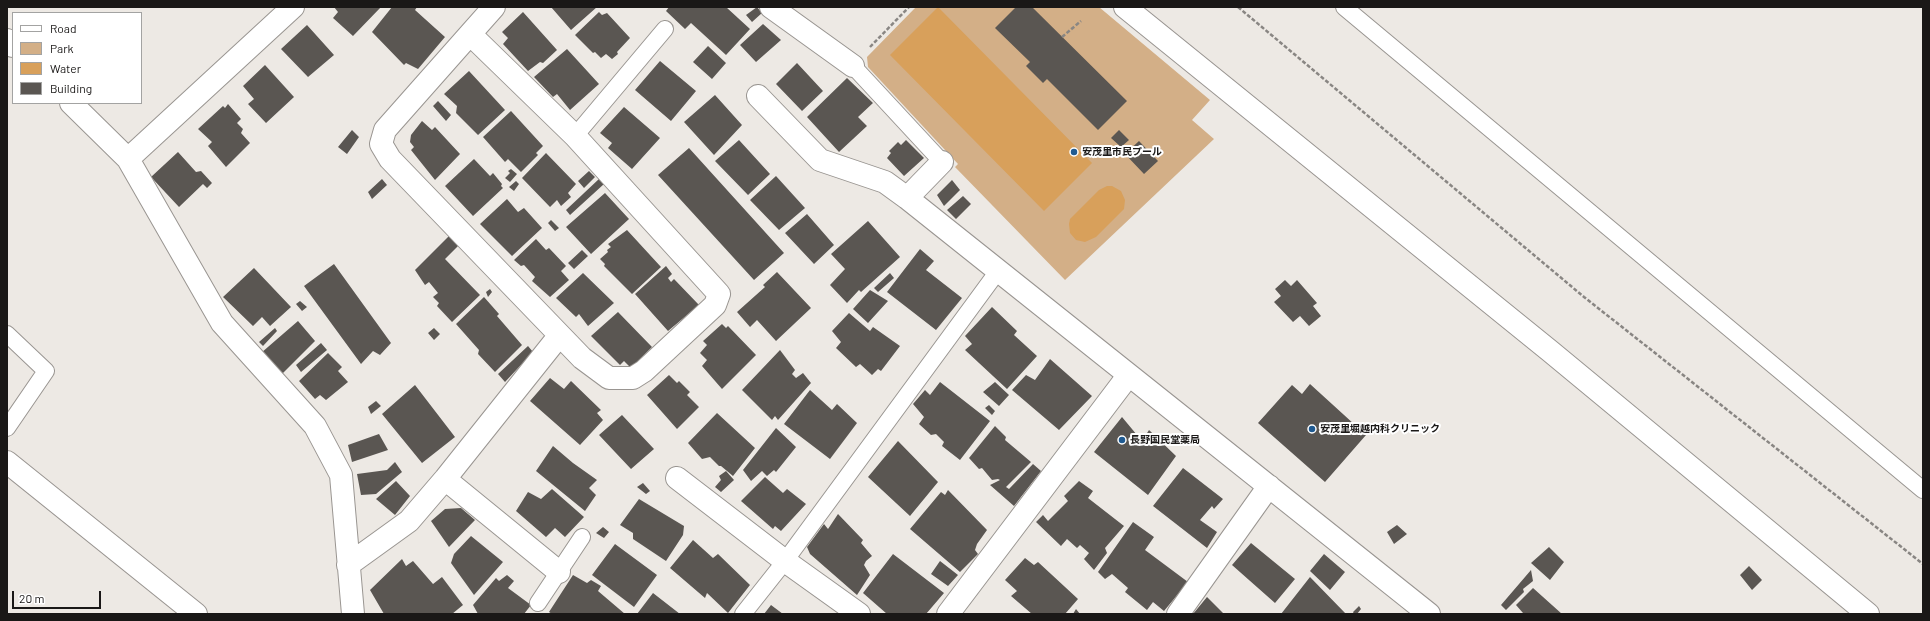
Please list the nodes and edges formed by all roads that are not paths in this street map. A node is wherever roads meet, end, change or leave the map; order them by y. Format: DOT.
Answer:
graph roads {
  1 [pos="293,7"];
  2 [pos="494,7"];
  3 [pos="771,7"];
  4 [pos="1125,7"];
  5 [pos="1344,7"];
  6 [pos="665,29"];
  7 [pos="470,34"];
  8 [pos="853,66"];
  9 [pos="758,96"];
  10 [pos="72,104"];
  11 [pos="575,136"];
  12 [pos="128,159"];
  13 [pos="942,162"];
  14 [pos="907,198"];
  15 [pos="998,271"];
  16 [pos="7,334"];
  17 [pos="559,336"];
  18 [pos="1128,376"];
  19 [pos="7,428"];
  20 [pos="7,462"];
  21 [pos="677,478"];
  22 [pos="445,479"];
  23 [pos="1268,486"];
  24 [pos="1923,490"];
  25 [pos="582,537"];
  26 [pos="785,561"];
  27 [pos="348,565"];
  28 [pos="559,572"];
  29 [pos="538,603"];
  30 [pos="196,614"];
  31 [pos="353,614"];
  32 [pos="743,614"];
  33 [pos="860,614"];
  34 [pos="948,614"];
  35 [pos="1178,614"];
  36 [pos="1429,614"];
  37 [pos="1868,614"];
  1 -- 12 [label="street"];
  2 -- 7 [label="street"];
  3 -- 8 [label="street"];
  4 -- 37 [label="street"];
  5 -- 24 [label="lane"];
  6 -- 11 [label="lane"];
  7 -- 11 [label="street"];
  7 -- 17 [label="street"];
  8 -- 13 [label="lane"];
  9 -- 14 [label="street"];
  10 -- 12 [label="street"];
  11 -- 17 [label="street"];
  12 -- 27 [label="street"];
  13 -- 14 [label="street"];
  14 -- 15 [label="street"];
  15 -- 18 [label="street"];
  15 -- 26 [label="lane"];
  16 -- 19 [label="lane"];
  17 -- 22 [label="street"];
  18 -- 23 [label="street"];
  18 -- 34 [label="street"];
  20 -- 30 [label="street"];
  21 -- 26 [label="street"];
  22 -- 27 [label="street"];
  22 -- 28 [label="street"];
  23 -- 35 [label="street"];
  23 -- 36 [label="street"];
  25 -- 28 [label="lane"];
  26 -- 32 [label="lane"];
  26 -- 33 [label="street"];
  27 -- 31 [label="street"];
  28 -- 29 [label="lane"];
}
